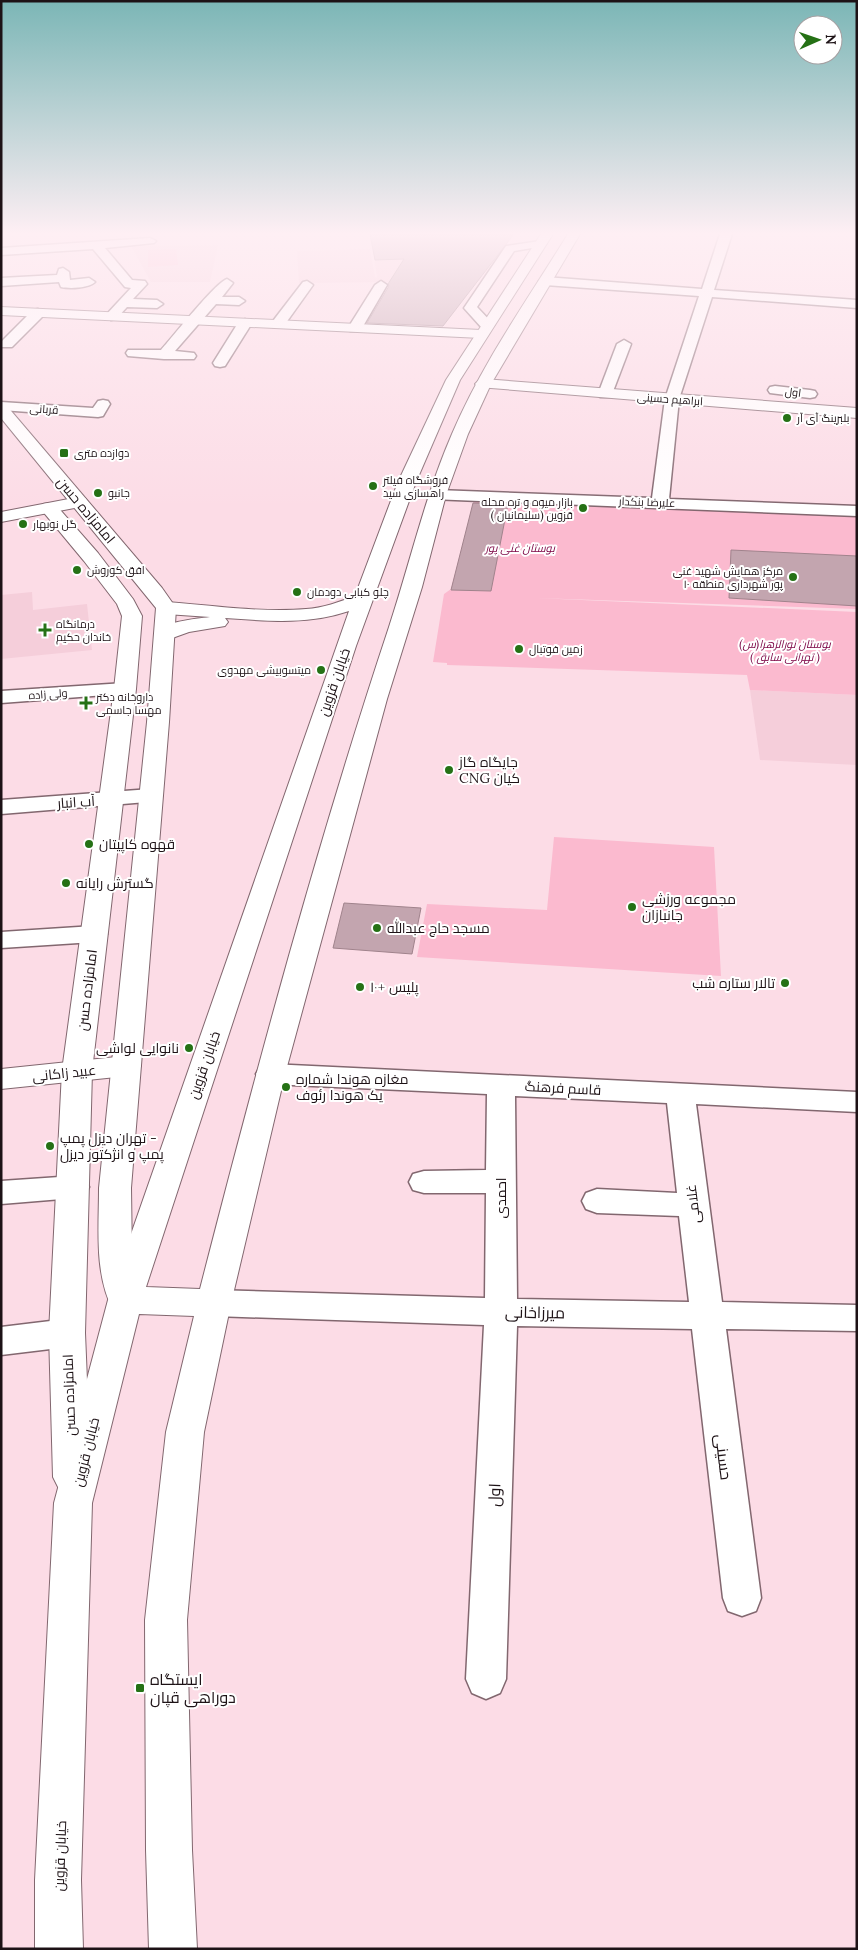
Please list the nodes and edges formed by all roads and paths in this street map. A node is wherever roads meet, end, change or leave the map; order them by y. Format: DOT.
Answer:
graph roads {
  1 [pos="26,325"];
  2 [pos="188,325"];
  3 [pos="244,325"];
  4 [pos="297,325"];
  5 [pos="357,325"];
  6 [pos="481,325"];
  7 [pos="487,325"];
  8 [pos="519,325"];
  9 [pos="696,325"];
  10 [pos="355,328"];
  11 [pos="484,330"];
  12 [pos="7,344"];
  13 [pos="624,344"];
  14 [pos="134,353"];
  15 [pos="164,355"];
  16 [pos="189,356"];
  17 [pos="220,363"];
  18 [pos="483,384"];
  19 [pos="775,390"];
  20 [pos="605,394"];
  21 [pos="810,394"];
  22 [pos="672,399"];
  23 [pos="103,404"];
  24 [pos="1,407"];
  25 [pos="86,412"];
  26 [pos="857,413"];
  27 [pos="77,425"];
  28 [pos="439,491"];
  29 [pos="660,499"];
  30 [pos="79,502"];
  31 [pos="857,503"];
  32 [pos="49,508"];
  33 [pos="857,511"];
  34 [pos="1,517"];
  35 [pos="363,600"];
  36 [pos="166,608"];
  37 [pos="351,632"];
  38 [pos="164,635"];
  39 [pos="125,689"];
  40 [pos="1,697"];
  41 [pos="151,796"];
  42 [pos="110,799"];
  43 [pos="1,807"];
  44 [pos="94,934"];
  45 [pos="1,940"];
  46 [pos="126,1066"];
  47 [pos="78,1071"];
  48 [pos="270,1074"];
  49 [pos="1,1079"];
  50 [pos="501,1085"];
  51 [pos="680,1094"];
  52 [pos="857,1102"];
  53 [pos="501,1181"];
  54 [pos="424,1182"];
  55 [pos="74,1186"];
  56 [pos="1,1193"];
  57 [pos="597,1201"];
  58 [pos="693,1205"];
  59 [pos="125,1300"];
  60 [pos="214,1304"];
  61 [pos="501,1312"];
  62 [pos="706,1315"];
  63 [pos="857,1318"];
  64 [pos="66,1333"];
  65 [pos="1,1342"];
  66 [pos="73,1503"];
  67 [pos="742,1598"];
  68 [pos="486,1679"];
  69 [pos="59,1949"];
  70 [pos="173,1949"];
  1 -- 12 [label="street"];
  2 -- 15 [label="street"];
  3 -- 17 [label="street"];
  4 -- 10 [label="main road"];
  5 -- 10 [label="street"];
  6 -- 11 [label="street"];
  7 -- 11 [label="main road, خیابان قزوین"];
  8 -- 18 [label="main road"];
  9 -- 22 [label="street"];
  10 -- 11 [label="main road"];
  11 -- 35 [label="main road, خیابان قزوین"];
  13 -- 20 [label="street"];
  14 -- 15 [label="street"];
  15 -- 16 [label="street"];
  18 -- 20 [label="main road, ابراهیم حسینی"];
  18 -- 28 [label="main road"];
  19 -- 21 [label="street, اول"];
  20 -- 22 [label="main road, ابراهیم حسینی"];
  22 -- 26 [label="main road, ابراهیم حسینی"];
  22 -- 29 [label="street"];
  23 -- 25 [label="street"];
  24 -- 25 [label="street, قربانی"];
  24 -- 30 [label="main road, امامزاده حسن"];
  25 -- 27 [label="street"];
  28 -- 29 [label="street, علیرضا بنکدار"];
  28 -- 48 [label="main road"];
  29 -- 31 [label="street, علیرضا بنکدار"];
  29 -- 33 [label="street, علیرضا بنکدار"];
  30 -- 32 [label="main road"];
  30 -- 36 [label="main road, امامزاده حسن"];
  32 -- 34 [label="main road"];
  32 -- 39 [label="main road, امامزاده حسن"];
  35 -- 36 [label="main road"];
  35 -- 37 [label="main road, خیابان قزوین"];
  36 -- 38 [label="main road"];
  37 -- 38 [label="main road"];
  37 -- 59 [label="main road, خیابان قزوین"];
  38 -- 41 [label="main road"];
  39 -- 40 [label="street, ولی زاده"];
  39 -- 42 [label="main road, امامزاده حسن"];
  41 -- 42 [label="street, آب انبار"];
  41 -- 46 [label="main road"];
  42 -- 43 [label="street, آب انبار"];
  42 -- 44 [label="main road, امامزاده حسن"];
  44 -- 45 [label="street"];
  44 -- 47 [label="main road, امامزاده حسن"];
  46 -- 47 [label="main road, عبید زاکانی"];
  46 -- 59 [label="main road"];
  47 -- 49 [label="main road, عبید زاکانی"];
  47 -- 55 [label="main road, امامزاده حسن"];
  48 -- 50 [label="street, قاسم فرهنگ"];
  48 -- 60 [label="main road"];
  50 -- 51 [label="street, قاسم فرهنگ"];
  50 -- 53 [label="street, احمدی"];
  51 -- 52 [label="street, قاسم فرهنگ"];
  51 -- 58 [label="street, غلامی"];
  53 -- 54 [label="street"];
  53 -- 61 [label="street, احمدی"];
  55 -- 56 [label="street"];
  55 -- 64 [label="main road, امامزاده حسن"];
  57 -- 58 [label="street"];
  58 -- 62 [label="street, غلامی"];
  59 -- 60 [label="main road"];
  59 -- 66 [label="main road, خیابان قزوین"];
  60 -- 61 [label="street, میرزاخانی"];
  60 -- 70 [label="main road"];
  61 -- 62 [label="street, میرزاخانی"];
  61 -- 68 [label="street, اول"];
  62 -- 63 [label="street, میرزاخانی"];
  62 -- 67 [label="street, حسینی"];
  64 -- 65 [label="street"];
  64 -- 66 [label="main road, امامزاده حسن"];
  66 -- 69 [label="main road, خیابان قزوین"];
}
